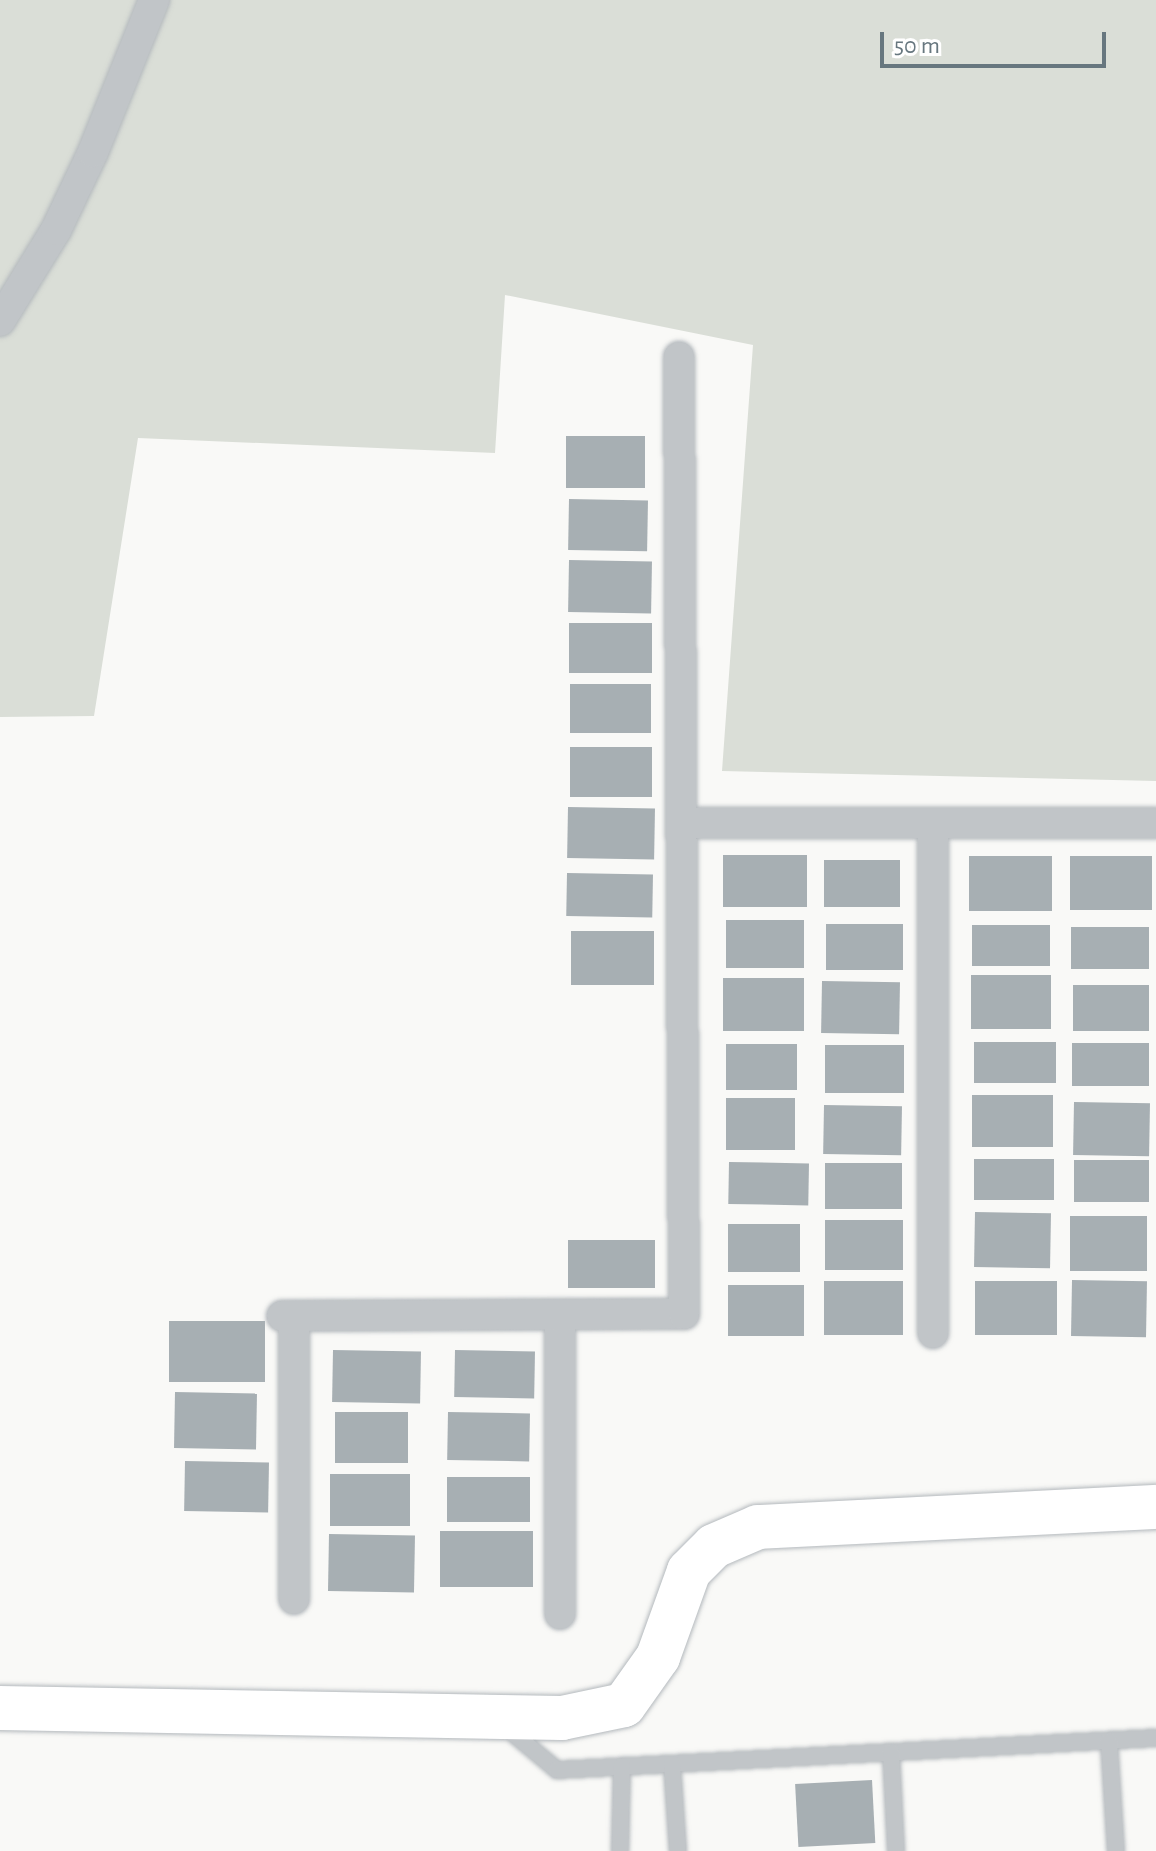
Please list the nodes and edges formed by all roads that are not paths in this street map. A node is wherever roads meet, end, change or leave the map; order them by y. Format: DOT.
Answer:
graph roads {
  1 [pos="154,0"];
  2 [pos="0,321"];
  3 [pos="679,357"];
  4 [pos="681,823"];
  5 [pos="933,823"];
  6 [pos="1156,823"];
  7 [pos="560,1315"];
  8 [pos="933,1333"];
  9 [pos="1156,1507"];
  10 [pos="294,1599"];
  11 [pos="560,1614"];
  12 [pos="0,1708"];
  13 [pos="493,1717"];
  14 [pos="1156,1738"];
  15 [pos="1109,1741"];
  16 [pos="891,1752"];
  17 [pos="672,1764"];
  18 [pos="622,1766"];
  19 [pos="620,1851"];
  20 [pos="678,1851"];
  21 [pos="896,1851"];
  22 [pos="1116,1851"];
  1 -- 2 [label="street"];
  3 -- 4 [label="street"];
  4 -- 5 [label="street"];
  4 -- 7 [label="street"];
  5 -- 6 [label="street"];
  5 -- 8 [label="street"];
  7 -- 10 [label="street"];
  7 -- 11 [label="street"];
  9 -- 13 [label="street"];
  12 -- 13 [label="street"];
  13 -- 18 [label="lane"];
  14 -- 15 [label="lane"];
  15 -- 16 [label="lane"];
  15 -- 22 [label="lane"];
  16 -- 17 [label="lane"];
  16 -- 21 [label="lane"];
  17 -- 18 [label="lane"];
  17 -- 20 [label="lane"];
  18 -- 19 [label="lane"];
}
